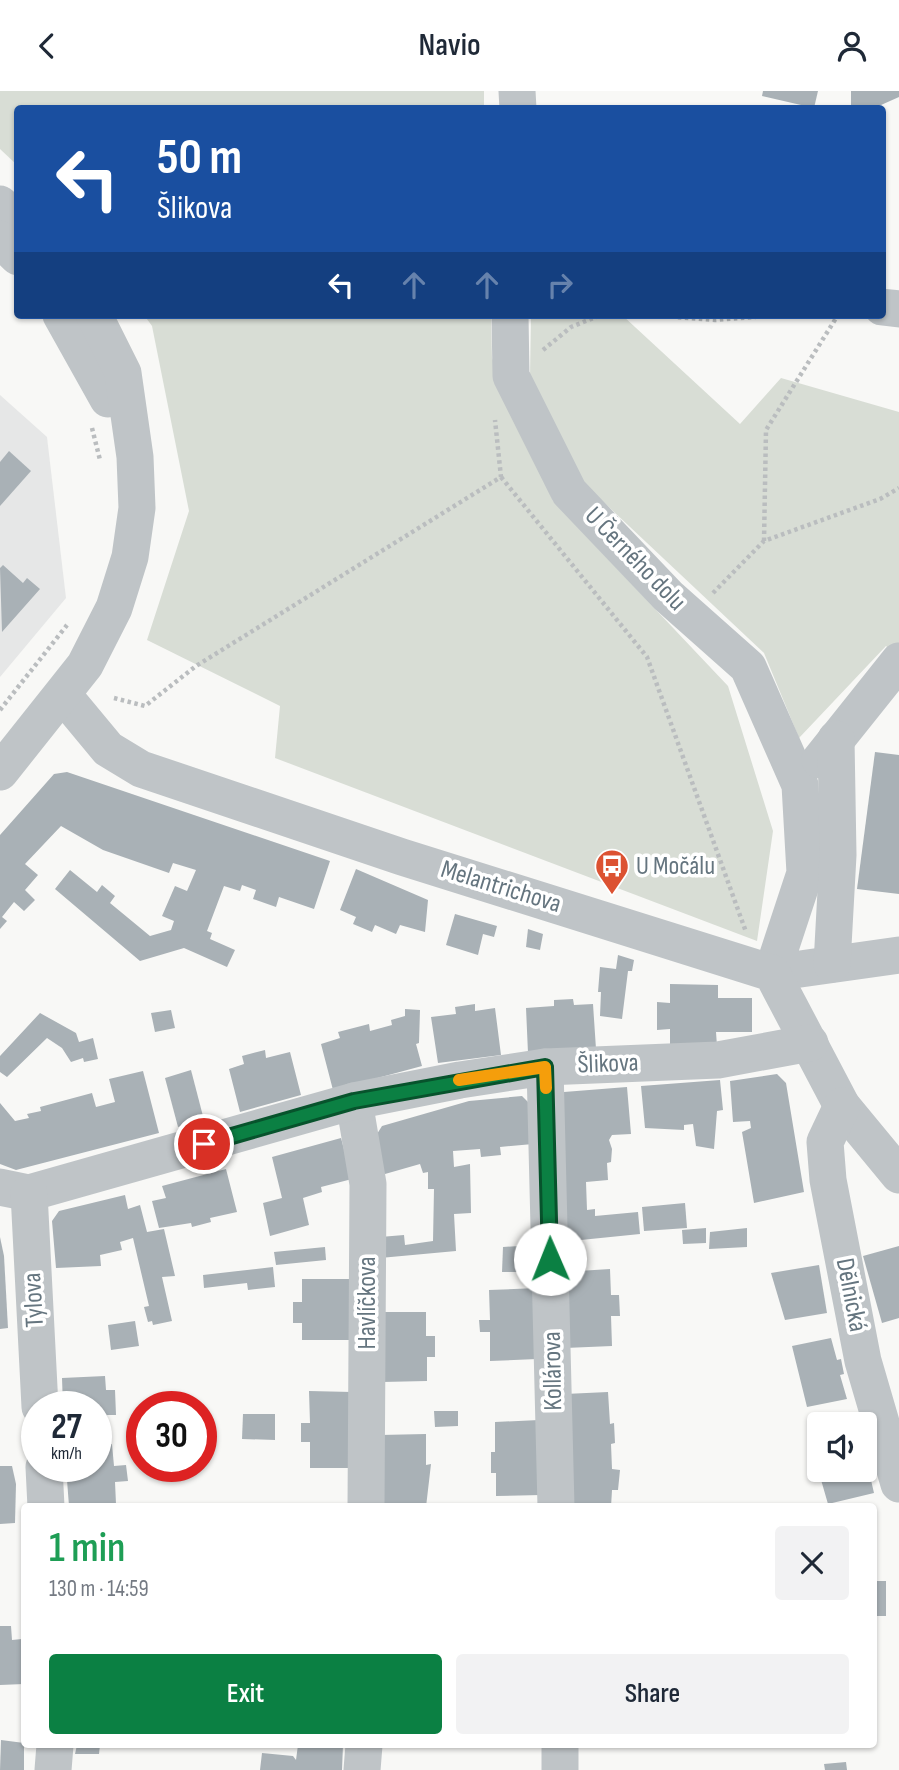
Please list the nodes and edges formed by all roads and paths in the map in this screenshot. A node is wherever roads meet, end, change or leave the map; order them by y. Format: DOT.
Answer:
graph roads {
  1 [pos="0,204"];
  2 [pos="14,218"];
  3 [pos="0,239"];
  4 [pos="14,253"];
  5 [pos="63,319"];
  6 [pos="96,319"];
  7 [pos="510,319"];
  8 [pos="591,319"];
  9 [pos="702,319"];
  10 [pos="728,319"];
  11 [pos="835,319"];
  12 [pos="511,376"];
  13 [pos="494,410"];
  14 [pos="87,417"];
  15 [pos="119,464"];
  16 [pos="501,477"];
  17 [pos="899,488"];
  18 [pos="764,541"];
  19 [pos="691,617"];
  20 [pos="68,623"];
  21 [pos="899,661"];
  22 [pos="64,697"];
  23 [pos="114,698"];
  24 [pos="0,710"];
  25 [pos="836,740"];
  26 [pos="0,772"];
  27 [pos="800,785"];
  28 [pos="899,955"];
  29 [pos="832,964"];
  30 [pos="759,968"];
  31 [pos="810,1043"];
  32 [pos="545,1067"];
  33 [pos="354,1101"];
  34 [pos="842,1106"];
  35 [pos="887,1149"];
  36 [pos="899,1175"];
  37 [pos="14,1190"];
  38 [pos="38,1391"];
  39 [pos="45,1482"];
  40 [pos="899,1484"];
  41 [pos="46,1503"];
  42 [pos="366,1503"];
  43 [pos="556,1503"];
  44 [pos="55,1748"];
  45 [pos="364,1748"];
  46 [pos="560,1748"];
  47 [pos="53,1770"];
  48 [pos="362,1770"];
  49 [pos="560,1770"];
  1 -- 2 [label="street"];
  3 -- 4 [label="street"];
  5 -- 15 [label="street"];
  6 -- 15 [label="street"];
  7 -- 12 [label="street, U Černého dolu"];
  8 -- 12 [label="path"];
  9 -- 10 [label="path"];
  11 -- 18 [label="path"];
  12 -- 19 [label="street, U Černého dolu"];
  13 -- 16 [label="path"];
  14 -- 15 [label="path"];
  15 -- 22 [label="street"];
  16 -- 23 [label="path"];
  16 -- 30 [label="path"];
  17 -- 18 [label="path"];
  18 -- 19 [label="path"];
  19 -- 27 [label="street, U Černého dolu"];
  20 -- 24 [label="path"];
  21 -- 25 [label="street"];
  22 -- 26 [label="street"];
  22 -- 30 [label="street, Melantrichova"];
  25 -- 27 [label="street"];
  25 -- 29 [label="street"];
  27 -- 30 [label="street"];
  28 -- 29 [label="street"];
  29 -- 30 [label="street"];
  30 -- 31 [label="street"];
  31 -- 32 [label="street, Šlikova"];
  31 -- 34 [label="street"];
  32 -- 33 [label="street, Šlikova"];
  32 -- 43 [label="street, Kollárova"];
  33 -- 37 [label="street, Šlikova"];
  33 -- 42 [label="street, Havlíčkova"];
  34 -- 35 [label="street"];
  34 -- 40 [label="street, Dělnická"];
  35 -- 36 [label="street"];
  37 -- 38 [label="street, Tylova"];
  39 -- 41 [label="street"];
  44 -- 47 [label="street"];
  45 -- 48 [label="street"];
  46 -- 49 [label="street"];
}
